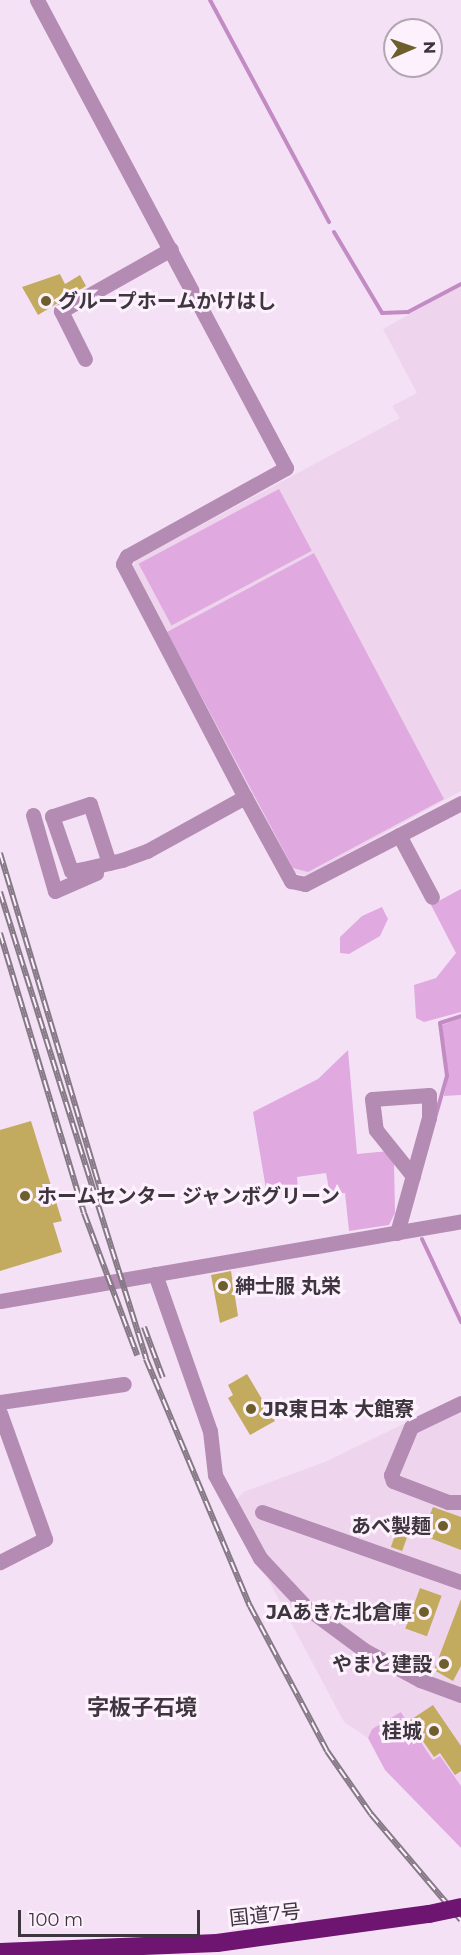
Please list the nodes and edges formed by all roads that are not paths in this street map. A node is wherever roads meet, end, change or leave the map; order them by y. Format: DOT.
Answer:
graph roads {
  1 [pos="37,0"];
  2 [pos="171,249"];
  3 [pos="86,359"];
  4 [pos="245,797"];
  5 [pos="461,803"];
  6 [pos="33,815"];
  7 [pos="399,836"];
  8 [pos="108,866"];
  9 [pos="432,897"];
  10 [pos="412,1176"];
  11 [pos="461,1221"];
  12 [pos="397,1233"];
  13 [pos="155,1274"];
  14 [pos="0,1301"];
  15 [pos="124,1384"];
  16 [pos="0,1402"];
  17 [pos="461,1403"];
  18 [pos="0,1413"];
  19 [pos="459,1496"];
  20 [pos="262,1512"];
  21 [pos="0,1562"];
  22 [pos="461,1582"];
  23 [pos="461,1695"];
  24 [pos="461,1907"];
  25 [pos="0,1952"];
  1 -- 2 [label="street"];
  2 -- 3 [label="street"];
  2 -- 4 [label="street"];
  4 -- 7 [label="street"];
  4 -- 8 [label="street"];
  5 -- 7 [label="street"];
  6 -- 8 [label="street"];
  7 -- 9 [label="street"];
  8 -- 8 [label="street"];
  10 -- 10 [label="street"];
  10 -- 12 [label="street"];
  11 -- 12 [label="street"];
  12 -- 13 [label="street"];
  13 -- 14 [label="street"];
  13 -- 23 [label="street"];
  15 -- 16 [label="street"];
  17 -- 19 [label="street"];
  18 -- 21 [label="street"];
  20 -- 22 [label="street"];
  24 -- 25 [label="highway, 国道7号, bridge"];
}
